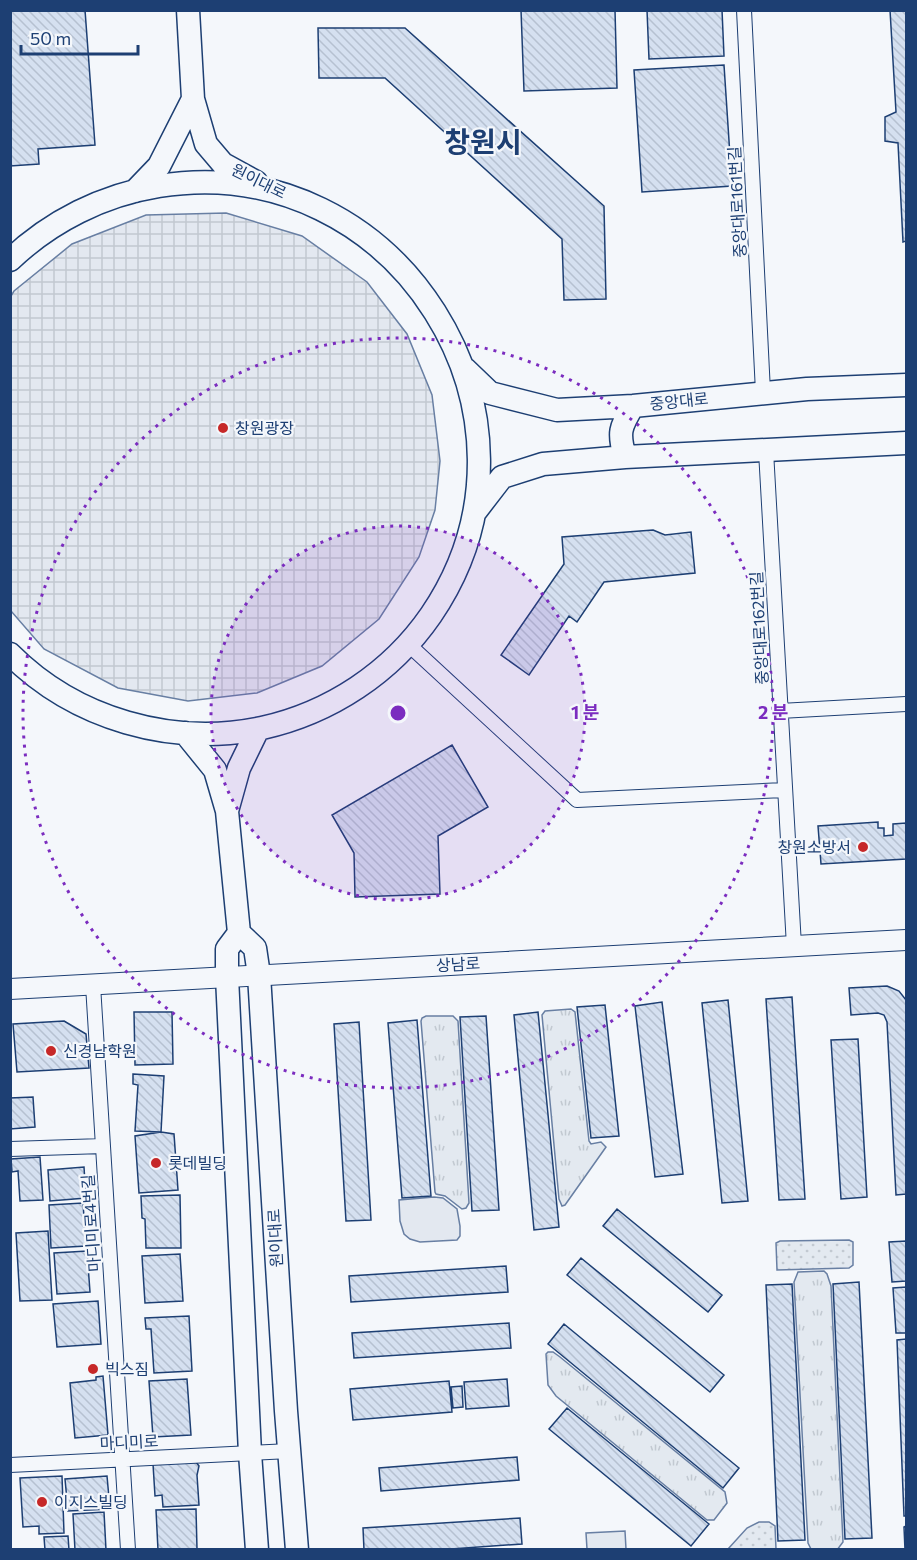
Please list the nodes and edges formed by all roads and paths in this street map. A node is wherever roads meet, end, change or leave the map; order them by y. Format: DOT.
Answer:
graph roads {
  1 [pos="188,10"];
  2 [pos="744,10"];
  3 [pos="193,99"];
  4 [pos="135,190"];
  5 [pos="295,198"];
  6 [pos="10,260"];
  7 [pos="464,368"];
  8 [pos="906,384"];
  9 [pos="763,392"];
  10 [pos="633,406"];
  11 [pos="906,443"];
  12 [pos="766,451"];
  13 [pos="626,457"];
  14 [pos="474,513"];
  15 [pos="408,644"];
  16 [pos="13,663"];
  17 [pos="906,704"];
  18 [pos="780,711"];
  19 [pos="258,729"];
  20 [pos="185,733"];
  21 [pos="784,790"];
  22 [pos="227,811"];
  23 [pos="239,933"];
  24 [pos="906,940"];
  25 [pos="794,946"];
  26 [pos="259,975"];
  27 [pos="227,977"];
  28 [pos="93,985"];
  29 [pos="10,989"];
  30 [pos="103,1146"];
  31 [pos="10,1149"];
  32 [pos="290,1451"];
  33 [pos="250,1453"];
  34 [pos="122,1459"];
  35 [pos="10,1466"];
  36 [pos="128,1550"];
  37 [pos="257,1550"];
  38 [pos="297,1550"];
  1 -- 3 [label="main road, 원이대로"];
  2 -- 9 [label="street, 중앙대로161번길"];
  3 -- 4 [label="main road"];
  3 -- 5 [label="main road, 원이대로"];
  4 -- 5 [label="main road"];
  4 -- 6 [label="main road"];
  5 -- 7 [label="main road"];
  7 -- 10 [label="main road, 중앙대로"];
  7 -- 14 [label="main road"];
  8 -- 9 [label="main road, 중앙대로"];
  9 -- 10 [label="main road, 중앙대로"];
  10 -- 13 [label="main road"];
  11 -- 12 [label="main road"];
  12 -- 13 [label="main road"];
  12 -- 18 [label="street, 중앙대로162번길"];
  13 -- 14 [label="main road"];
  14 -- 15 [label="main road"];
  15 -- 19 [label="main road"];
  15 -- 21 [label="street"];
  16 -- 20 [label="main road"];
  17 -- 18 [label="street"];
  18 -- 21 [label="street, 중앙대로162번길"];
  19 -- 20 [label="main road"];
  19 -- 22 [label="main road"];
  20 -- 22 [label="main road"];
  21 -- 25 [label="street, 중앙대로162번길"];
  22 -- 23 [label="main road"];
  23 -- 26 [label="main road, 원이대로"];
  23 -- 27 [label="main road"];
  24 -- 25 [label="main road, 상남로"];
  25 -- 26 [label="main road, 상남로"];
  26 -- 27 [label="main road, 상남로"];
  26 -- 32 [label="main road, 원이대로"];
  27 -- 28 [label="main road, 상남로"];
  27 -- 33 [label="main road"];
  28 -- 29 [label="main road, 상남로"];
  28 -- 30 [label="street, 마디미로4번길"];
  30 -- 31 [label="street"];
  30 -- 34 [label="street, 마디미로4번길"];
  32 -- 33 [label="street, 마디미로"];
  32 -- 38 [label="main road, 원이대로"];
  33 -- 34 [label="street, 마디미로"];
  33 -- 37 [label="main road"];
  34 -- 35 [label="street, 마디미로"];
  34 -- 36 [label="street, 마디미로4번길"];
}
